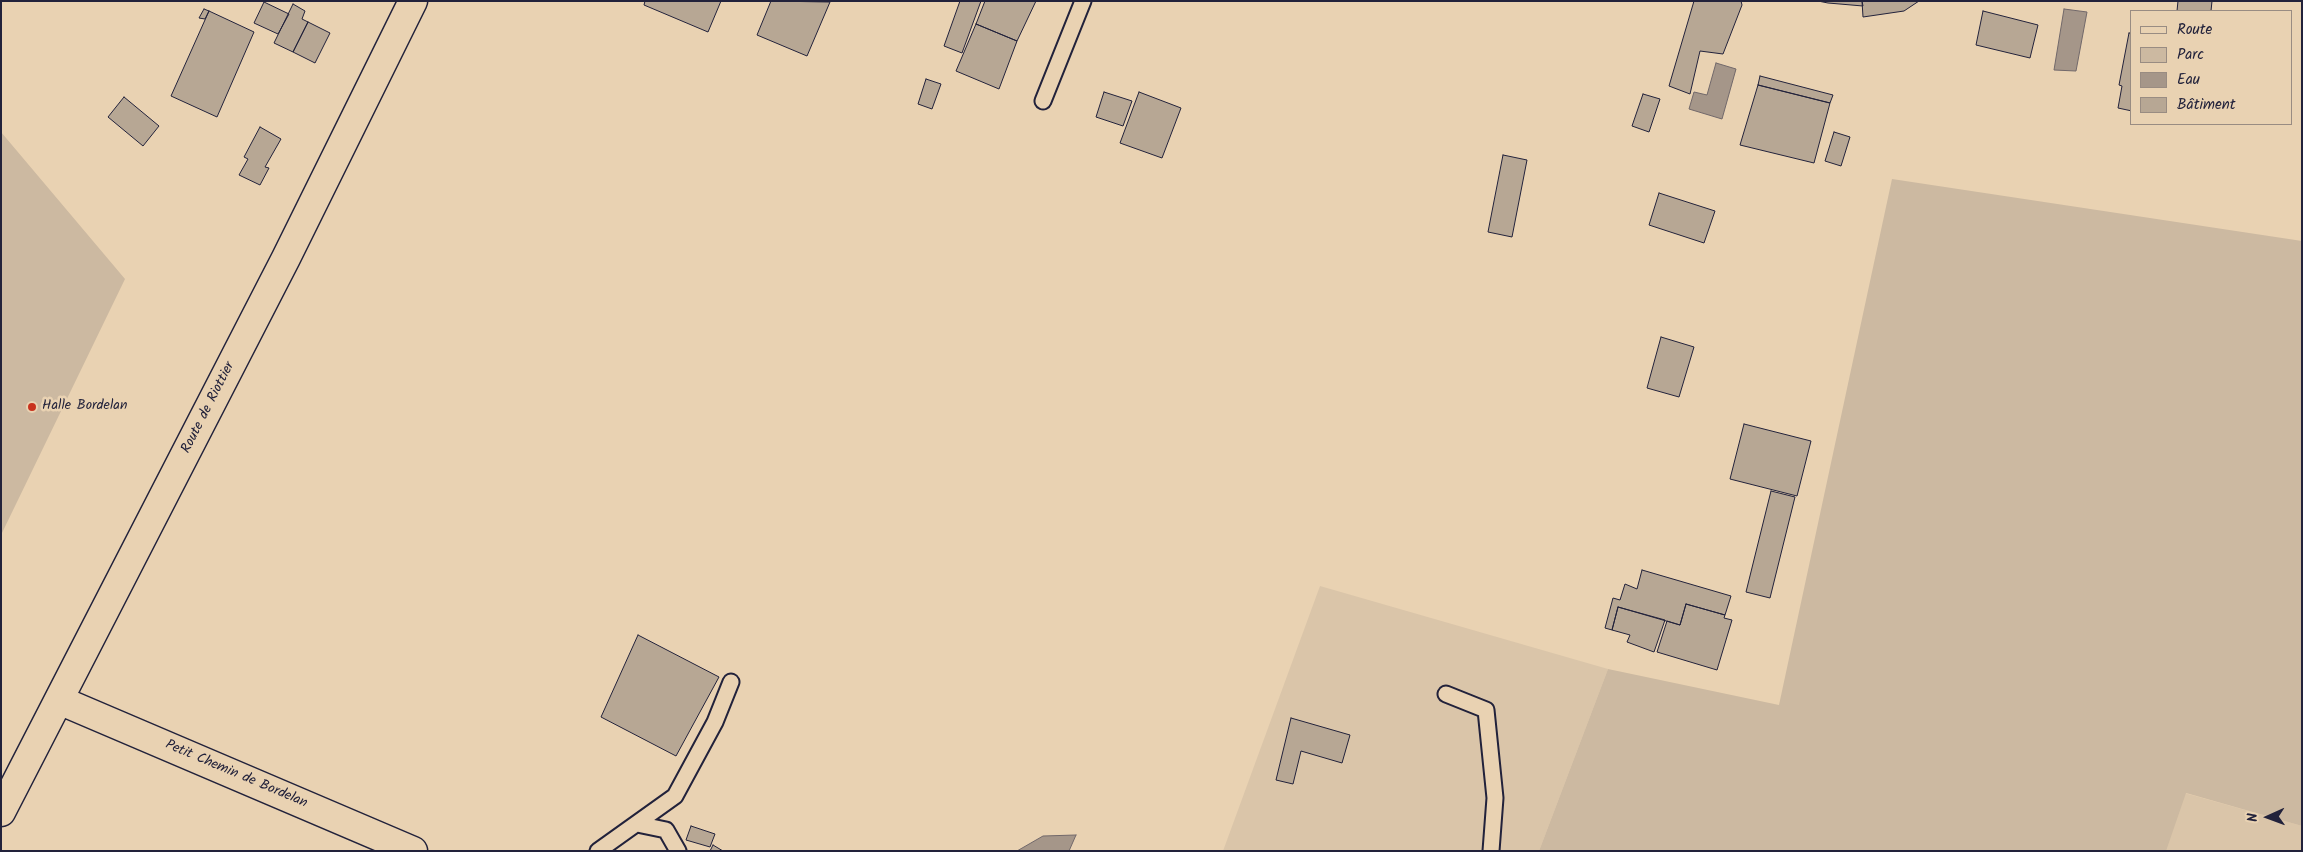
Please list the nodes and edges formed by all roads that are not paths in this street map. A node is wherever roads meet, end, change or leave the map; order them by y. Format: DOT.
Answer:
graph roads {
  1 [pos="413,1"];
  2 [pos="1083,1"];
  3 [pos="1044,101"];
  4 [pos="731,682"];
  5 [pos="1446,694"];
  6 [pos="59,700"];
  7 [pos="1,812"];
  8 [pos="637,824"];
  9 [pos="413,851"];
  10 [pos="598,851"];
  11 [pos="678,851"];
  12 [pos="1492,851"];
  1 -- 6 [label="street, Route de Riottier"];
  2 -- 3 [label="lane"];
  4 -- 8 [label="lane"];
  5 -- 12 [label="lane"];
  6 -- 7 [label="street, Route de Riottier"];
  6 -- 9 [label="street, Petit Chemin de Bordelan"];
  8 -- 10 [label="lane"];
  8 -- 11 [label="lane"];
}
